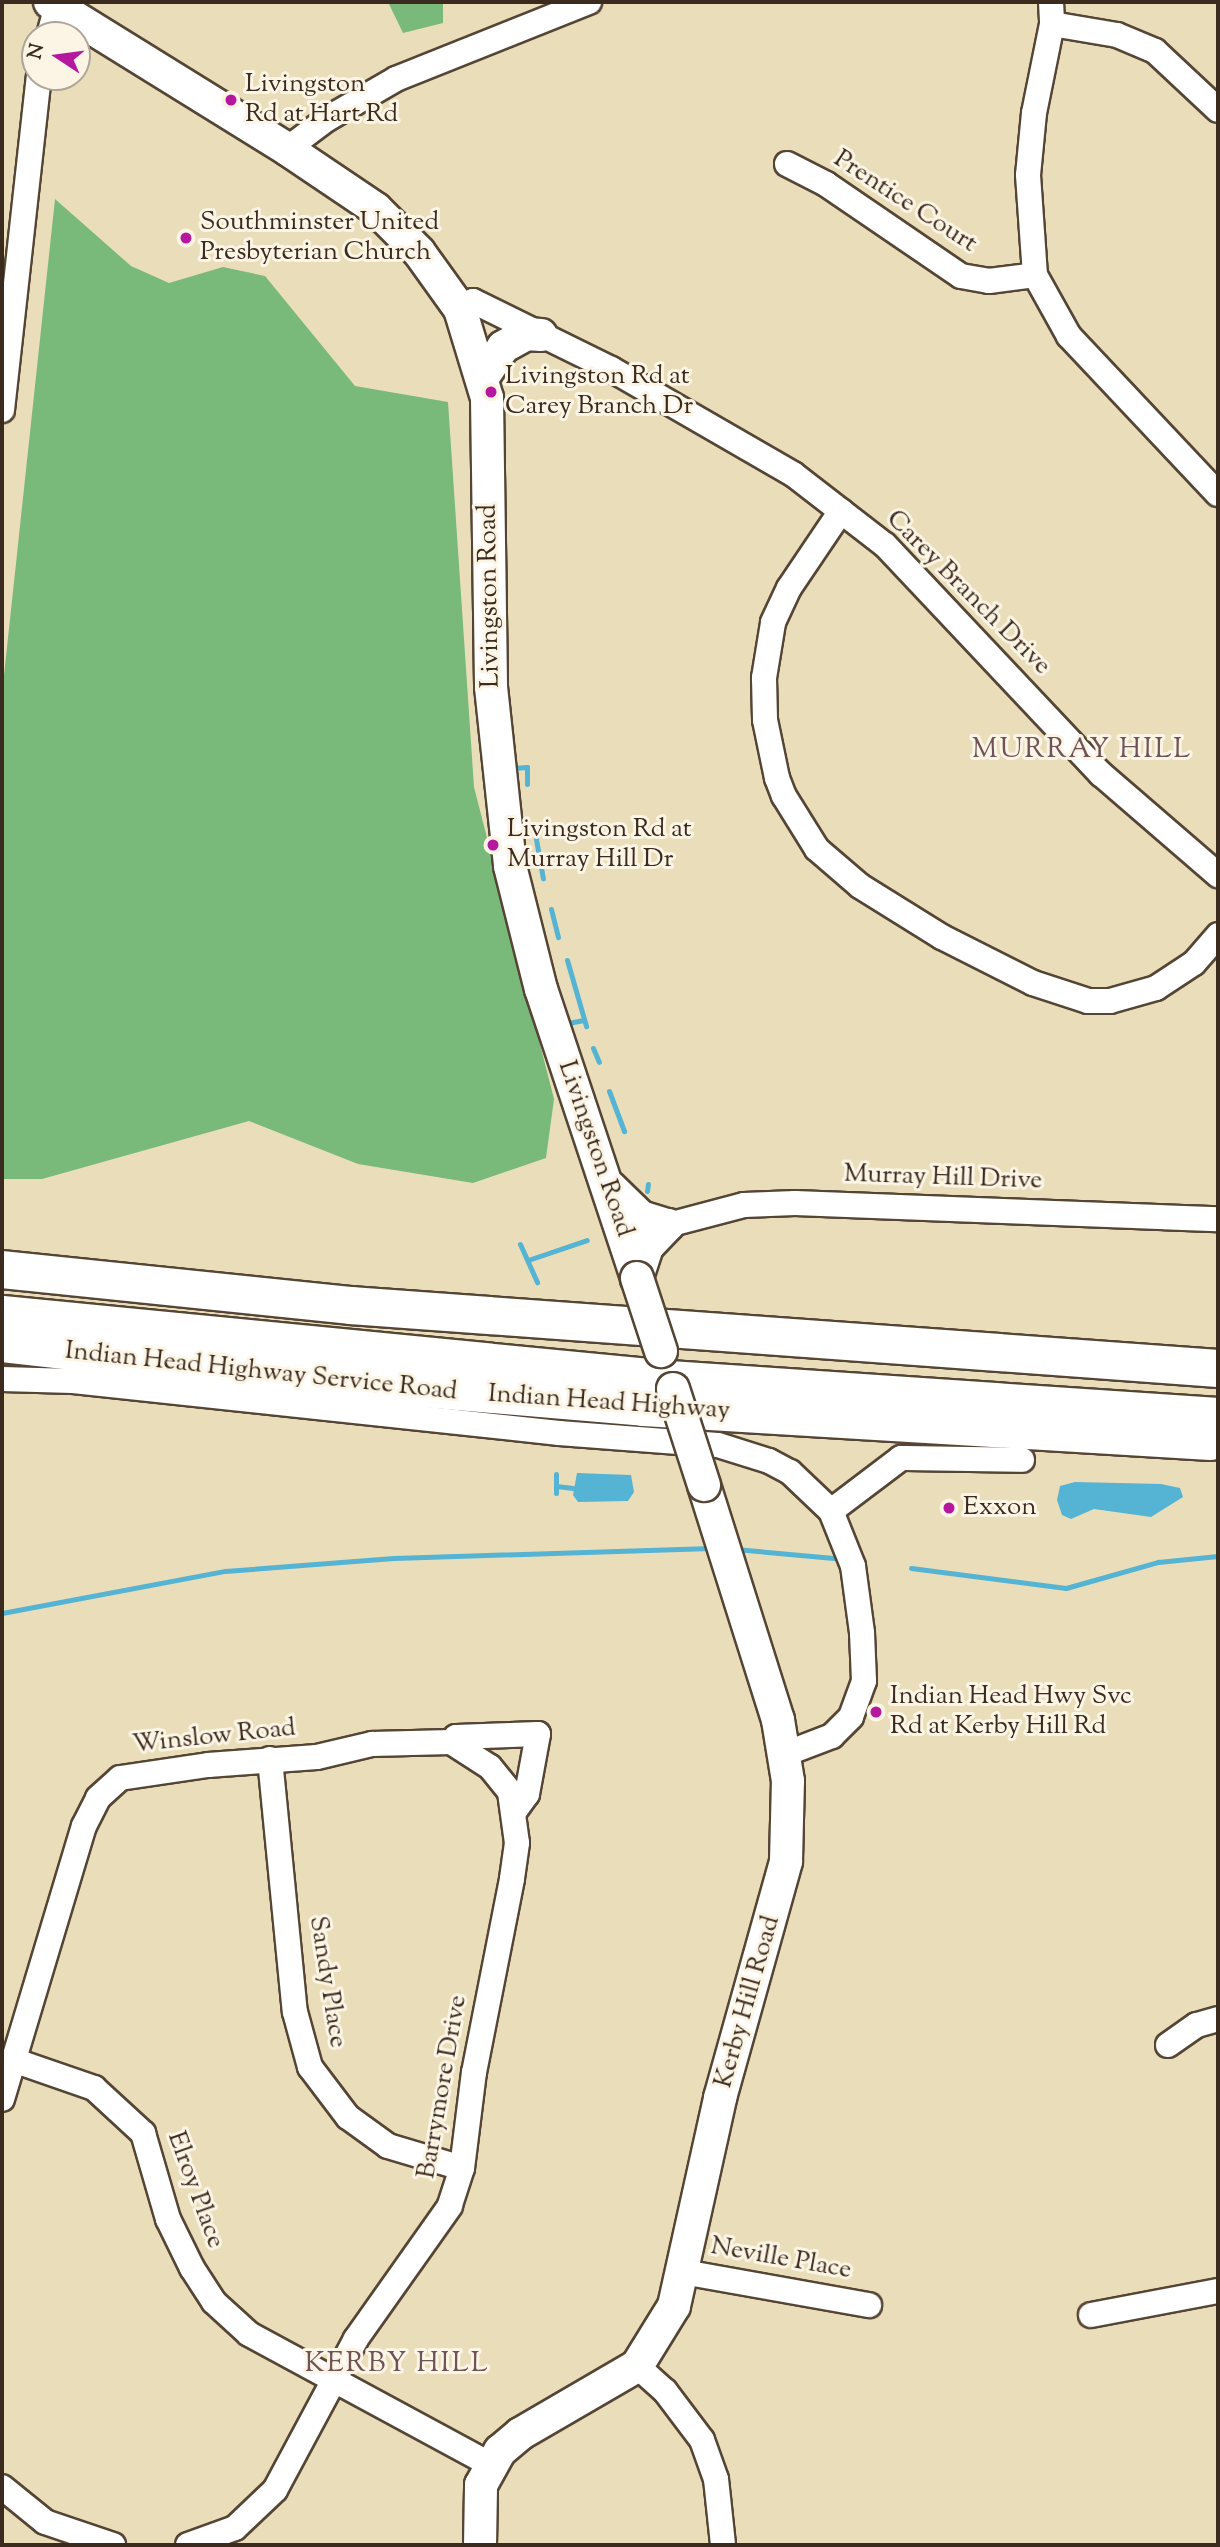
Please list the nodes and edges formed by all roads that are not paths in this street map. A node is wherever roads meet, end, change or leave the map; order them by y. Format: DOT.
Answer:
graph roads {
  1 [pos="589,2"];
  2 [pos="1052,13"];
  3 [pos="52,14"];
  4 [pos="37,91"];
  5 [pos="1218,110"];
  6 [pos="287,149"];
  7 [pos="787,164"];
  8 [pos="1035,275"];
  9 [pos="460,309"];
  10 [pos="541,335"];
  11 [pos="483,377"];
  12 [pos="2,410"];
  13 [pos="1218,494"];
  14 [pos="841,511"];
  15 [pos="1218,875"];
  16 [pos="1218,935"];
  17 [pos="606,1183"];
  18 [pos="1218,1219"];
  19 [pos="668,1225"];
  20 [pos="2,1269"];
  21 [pos="637,1278"];
  22 [pos="2,1292"];
  23 [pos="2,1314"];
  24 [pos="2,1343"];
  25 [pos="1218,1368"];
  26 [pos="666,1369"];
  27 [pos="2,1378"];
  28 [pos="1218,1391"];
  29 [pos="1218,1416"];
  30 [pos="1218,1441"];
  31 [pos="1022,1460"];
  32 [pos="831,1511"];
  33 [pos="538,1734"];
  34 [pos="451,1742"];
  35 [pos="785,1754"];
  36 [pos="270,1759"];
  37 [pos="516,1809"];
  38 [pos="1218,2019"];
  39 [pos="1168,2046"];
  40 [pos="13,2060"];
  41 [pos="2,2099"];
  42 [pos="462,2168"];
  43 [pos="683,2272"];
  44 [pos="1218,2291"];
  45 [pos="869,2305"];
  46 [pos="1091,2315"];
  47 [pos="637,2366"];
  48 [pos="334,2382"];
  49 [pos="491,2465"];
  50 [pos="2,2487"];
  51 [pos="113,2545"];
  52 [pos="188,2545"];
  53 [pos="480,2545"];
  54 [pos="723,2545"];
  1 -- 6 [label="street"];
  2 -- 5 [label="street"];
  2 -- 8 [label="street"];
  3 -- 6 [label="main road, Livingston Road"];
  4 -- 12 [label="street"];
  6 -- 9 [label="main road, Livingston Road"];
  7 -- 8 [label="street, Prentice Court"];
  8 -- 13 [label="street"];
  9 -- 10 [label="street, Carey Branch Drive"];
  9 -- 11 [label="main road, Livingston Road"];
  10 -- 11 [label="main road"];
  10 -- 14 [label="street, Carey Branch Drive"];
  11 -- 17 [label="main road, Livingston Road"];
  14 -- 15 [label="street, Carey Branch Drive"];
  14 -- 16 [label="street"];
  17 -- 19 [label="main road"];
  17 -- 21 [label="main road, Livingston Road"];
  18 -- 19 [label="street, Murray Hill Drive"];
  19 -- 21 [label="main road"];
  20 -- 25 [label="highway"];
  21 -- 26 [label="main road, Livingston Road, bridge"];
  22 -- 26 [label="highway"];
  23 -- 26 [label="highway"];
  24 -- 30 [label="highway, Indian Head Highway"];
  26 -- 28 [label="highway"];
  26 -- 29 [label="highway"];
  26 -- 35 [label="main road, Kerby Hill Road, bridge"];
  27 -- 32 [label="street, Indian Head Highway Service Road"];
  31 -- 32 [label="street"];
  32 -- 35 [label="street, Indian Head Highway Service Road"];
  33 -- 34 [label="street, Winslow Road"];
  33 -- 37 [label="street, Barrymore Drive"];
  34 -- 36 [label="street, Winslow Road"];
  34 -- 37 [label="street"];
  35 -- 43 [label="main road, Kerby Hill Road"];
  36 -- 40 [label="street, Winslow Road"];
  36 -- 42 [label="street, Sandy Place"];
  37 -- 42 [label="street, Barrymore Drive"];
  38 -- 39 [label="street"];
  40 -- 41 [label="street, Winslow Road"];
  40 -- 48 [label="street, Elroy Place"];
  42 -- 48 [label="street, Barrymore Drive"];
  43 -- 45 [label="street, Neville Place"];
  43 -- 47 [label="main road, Kerby Hill Road"];
  44 -- 46 [label="street"];
  47 -- 49 [label="main road, Kerby Hill Road"];
  47 -- 54 [label="street"];
  48 -- 49 [label="street, Elroy Place"];
  48 -- 52 [label="street"];
  49 -- 53 [label="main road, Kerby Hill Road"];
  50 -- 51 [label="street"];
}
